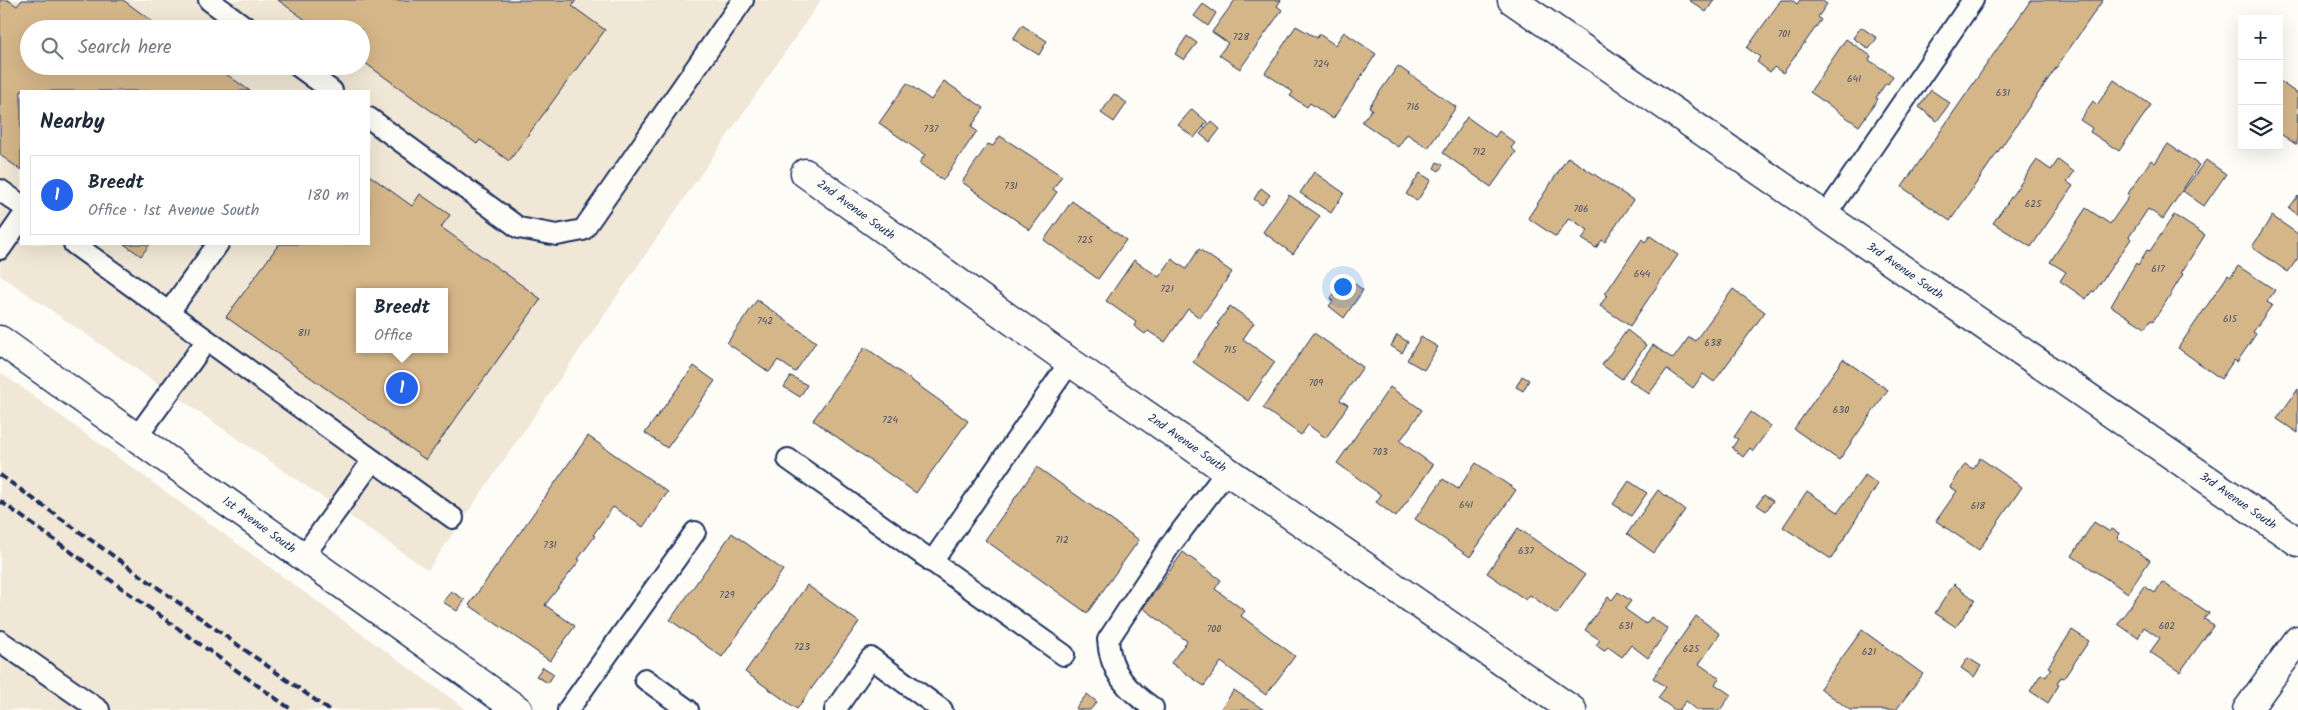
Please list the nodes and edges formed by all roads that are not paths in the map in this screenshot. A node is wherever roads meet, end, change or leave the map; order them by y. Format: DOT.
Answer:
graph roads {
  1 [pos="209,0"];
  2 [pos="1512,0"];
  3 [pos="1973,0"];
  4 [pos="735,5"];
  5 [pos="236,20"];
  6 [pos="310,75"];
  7 [pos="331,90"];
  8 [pos="370,119"];
  9 [pos="805,173"];
  10 [pos="0,190"];
  11 [pos="20,204"];
  12 [pos="1825,216"];
  13 [pos="20,220"];
  14 [pos="75,245"];
  15 [pos="217,245"];
  16 [pos="0,249"];
  17 [pos="169,312"];
  18 [pos="0,340"];
  19 [pos="207,340"];
  20 [pos="1070,362"];
  21 [pos="136,438"];
  22 [pos="373,460"];
  23 [pos="788,460"];
  24 [pos="1227,471"];
  25 [pos="453,518"];
  26 [pos="695,532"];
  27 [pos="2298,542"];
  28 [pos="303,557"];
  29 [pos="932,562"];
  30 [pos="2298,640"];
  31 [pos="0,641"];
  32 [pos="1064,655"];
  33 [pos="645,679"];
  34 [pos="1153,708"];
  35 [pos="99,710"];
  36 [pos="518,710"];
  37 [pos="568,710"];
  38 [pos="688,710"];
  39 [pos="835,710"];
  40 [pos="942,710"];
  41 [pos="1572,710"];
  42 [pos="2247,710"];
  1 -- 5 [label="lane"];
  2 -- 12 [label="street, 3rd Avenue South"];
  3 -- 12 [label="lane"];
  4 -- 8 [label="lane"];
  6 -- 7 [label="lane"];
  9 -- 20 [label="street, 2nd Avenue South"];
  10 -- 11 [label="lane"];
  12 -- 27 [label="street, 3rd Avenue South"];
  13 -- 16 [label="lane"];
  14 -- 17 [label="lane"];
  15 -- 17 [label="lane"];
  17 -- 19 [label="lane"];
  18 -- 21 [label="street, 1st Avenue South"];
  19 -- 21 [label="lane"];
  19 -- 22 [label="lane"];
  20 -- 24 [label="street, 2nd Avenue South"];
  20 -- 29 [label="lane"];
  21 -- 28 [label="street, 1st Avenue South"];
  22 -- 25 [label="lane"];
  22 -- 28 [label="lane"];
  23 -- 29 [label="lane"];
  24 -- 34 [label="lane"];
  24 -- 41 [label="street, 2nd Avenue South"];
  26 -- 37 [label="lane"];
  28 -- 36 [label="street, 1st Avenue South"];
  29 -- 32 [label="lane"];
  30 -- 42 [label="street"];
  31 -- 35 [label="lane"];
  33 -- 38 [label="lane"];
  39 -- 40 [label="lane"];
}
